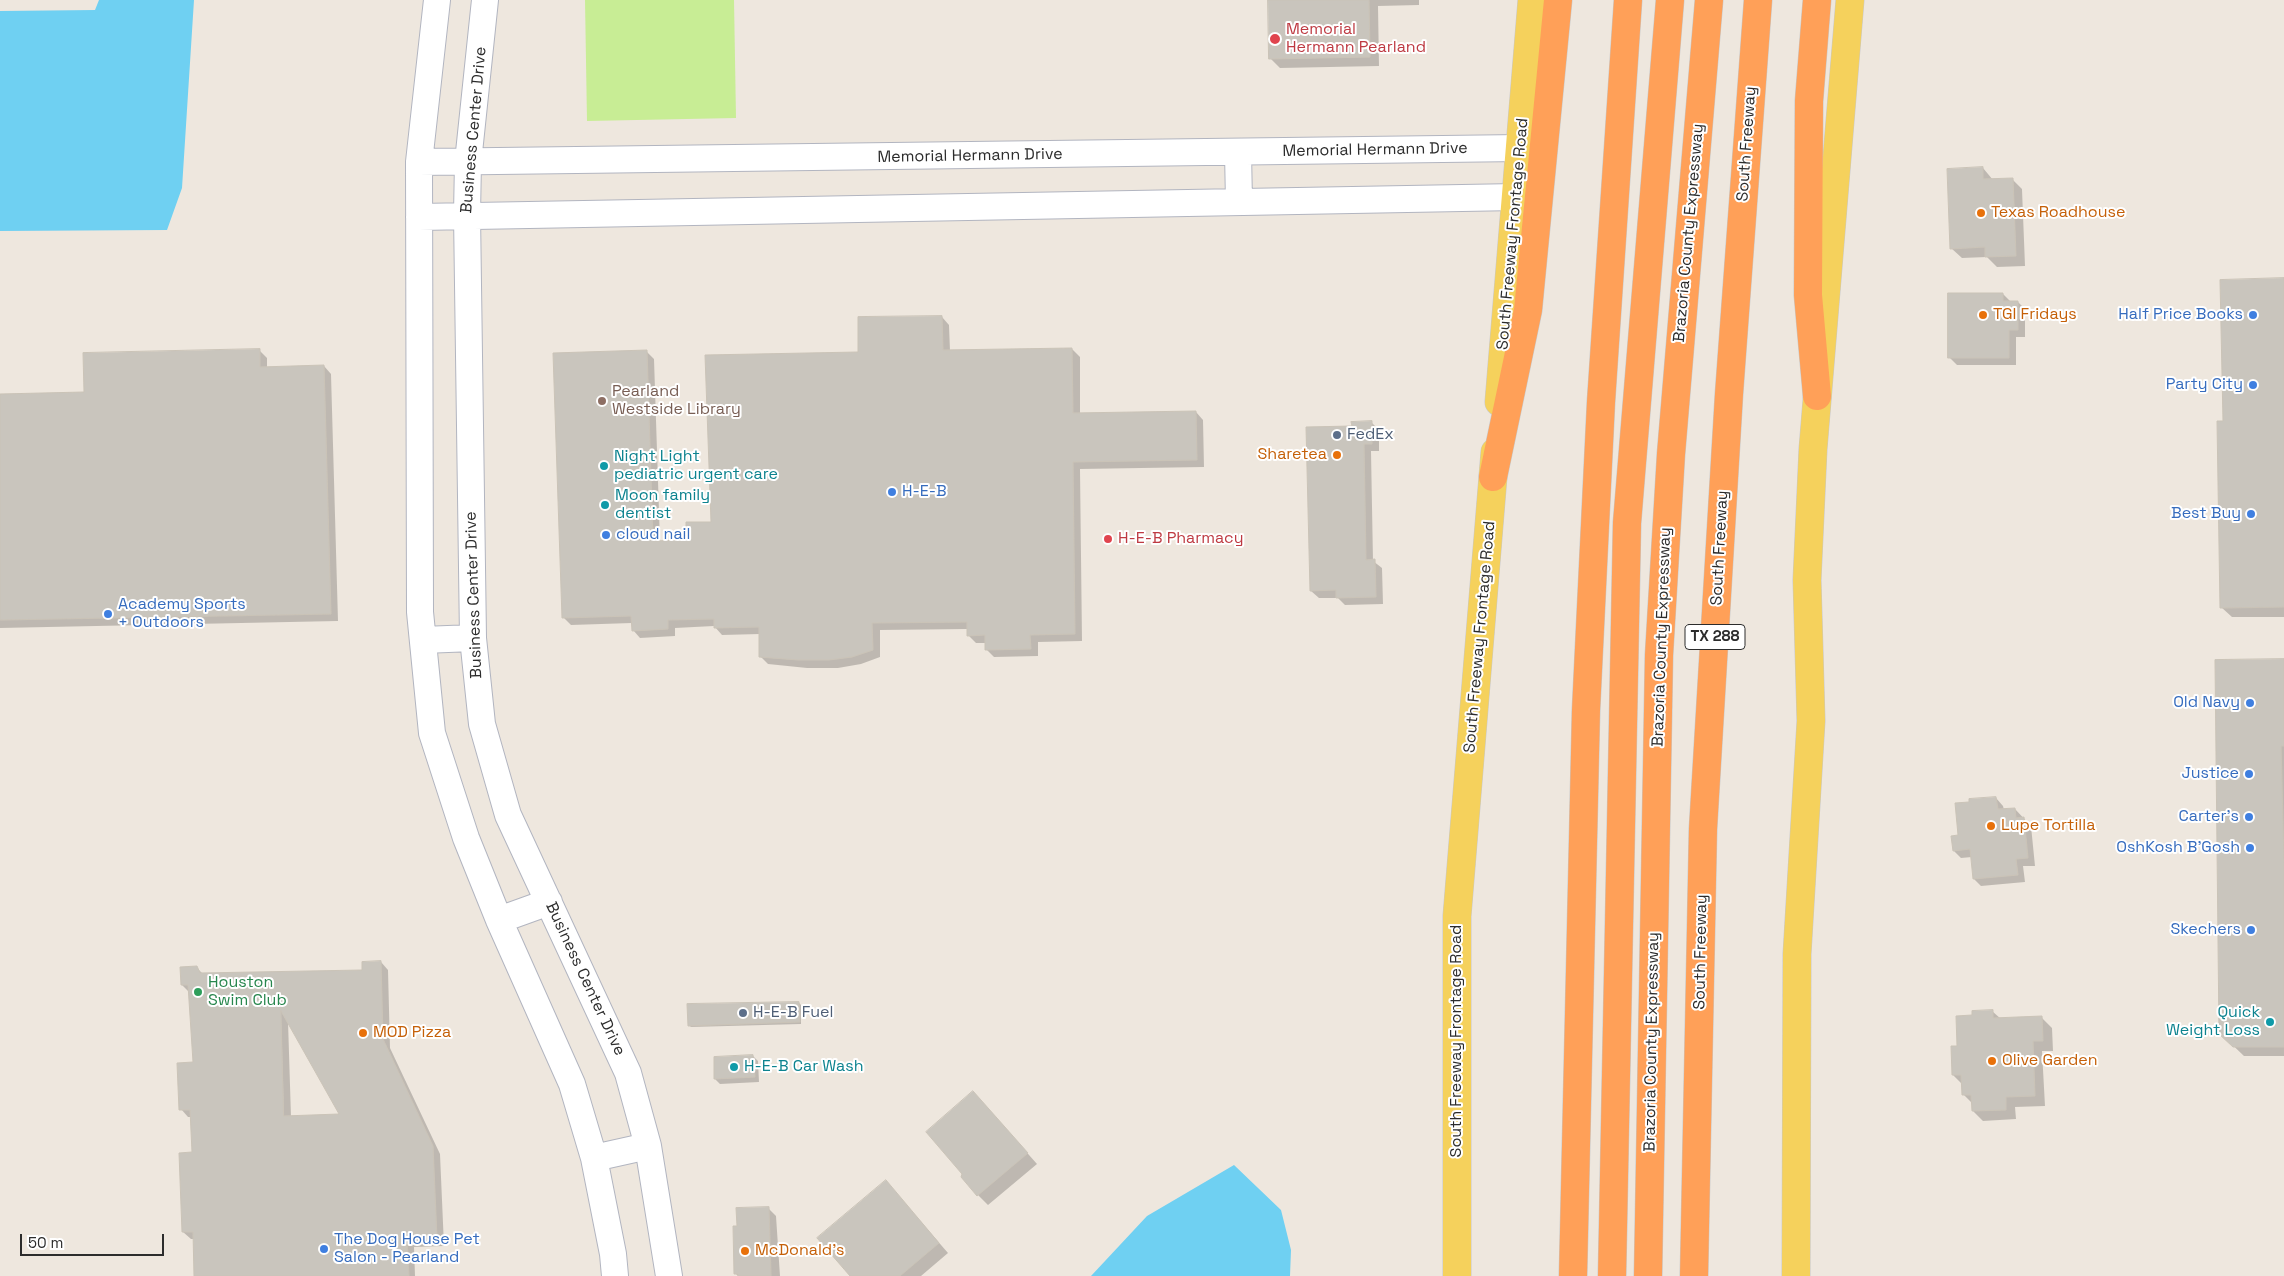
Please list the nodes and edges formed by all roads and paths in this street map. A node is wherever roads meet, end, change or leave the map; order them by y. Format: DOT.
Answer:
graph roads {
  1 [pos="437,0"];
  2 [pos="485,0"];
  3 [pos="1532,0"];
  4 [pos="1558,0"];
  5 [pos="1628,0"];
  6 [pos="1670,0"];
  7 [pos="1709,0"];
  8 [pos="1758,0"];
  9 [pos="1817,0"];
  10 [pos="1850,0"];
  11 [pos="1521,148"];
  12 [pos="1238,152"];
  13 [pos="419,162"];
  14 [pos="468,162"];
  15 [pos="1516,197"];
  16 [pos="1239,202"];
  17 [pos="466,214"];
  18 [pos="419,217"];
  19 [pos="1817,396"];
  20 [pos="1493,477"];
  21 [pos="473,638"];
  22 [pos="423,640"];
  23 [pos="549,902"];
  24 [pos="499,920"];
  25 [pos="648,1146"];
  26 [pos="594,1158"];
  27 [pos="615,1276"];
  28 [pos="669,1276"];
  29 [pos="1457,1276"];
  30 [pos="1573,1276"];
  31 [pos="1612,1276"];
  32 [pos="1648,1276"];
  33 [pos="1694,1276"];
  34 [pos="1796,1276"];
  1 -- 13 [label="street"];
  2 -- 14 [label="street, Business Center Drive"];
  3 -- 11 [label="main road, South Freeway Frontage Road"];
  4 -- 20 [label="highway"];
  5 -- 30 [label="highway"];
  6 -- 31 [label="highway"];
  7 -- 32 [label="highway, Brazoria County Expressway"];
  8 -- 33 [label="highway, South Freeway / TX 288"];
  9 -- 19 [label="highway"];
  10 -- 19 [label="main road"];
  11 -- 12 [label="street, Memorial Hermann Drive"];
  11 -- 15 [label="main road, South Freeway Frontage Road"];
  12 -- 14 [label="street, Memorial Hermann Drive"];
  12 -- 16 [label="street"];
  13 -- 14 [label="street, Memorial Hermann Drive"];
  13 -- 18 [label="street"];
  14 -- 17 [label="street, Business Center Drive"];
  15 -- 16 [label="street"];
  15 -- 20 [label="main road, South Freeway Frontage Road"];
  16 -- 17 [label="street"];
  17 -- 18 [label="street"];
  17 -- 21 [label="street, Business Center Drive"];
  18 -- 22 [label="street"];
  19 -- 34 [label="main road"];
  20 -- 29 [label="main road, South Freeway Frontage Road"];
  21 -- 22 [label="street"];
  21 -- 23 [label="street, Business Center Drive"];
  22 -- 24 [label="street"];
  23 -- 24 [label="street"];
  23 -- 25 [label="street, Business Center Drive"];
  24 -- 26 [label="street"];
  25 -- 26 [label="street"];
  25 -- 28 [label="street, Business Center Drive"];
  26 -- 27 [label="street"];
}
